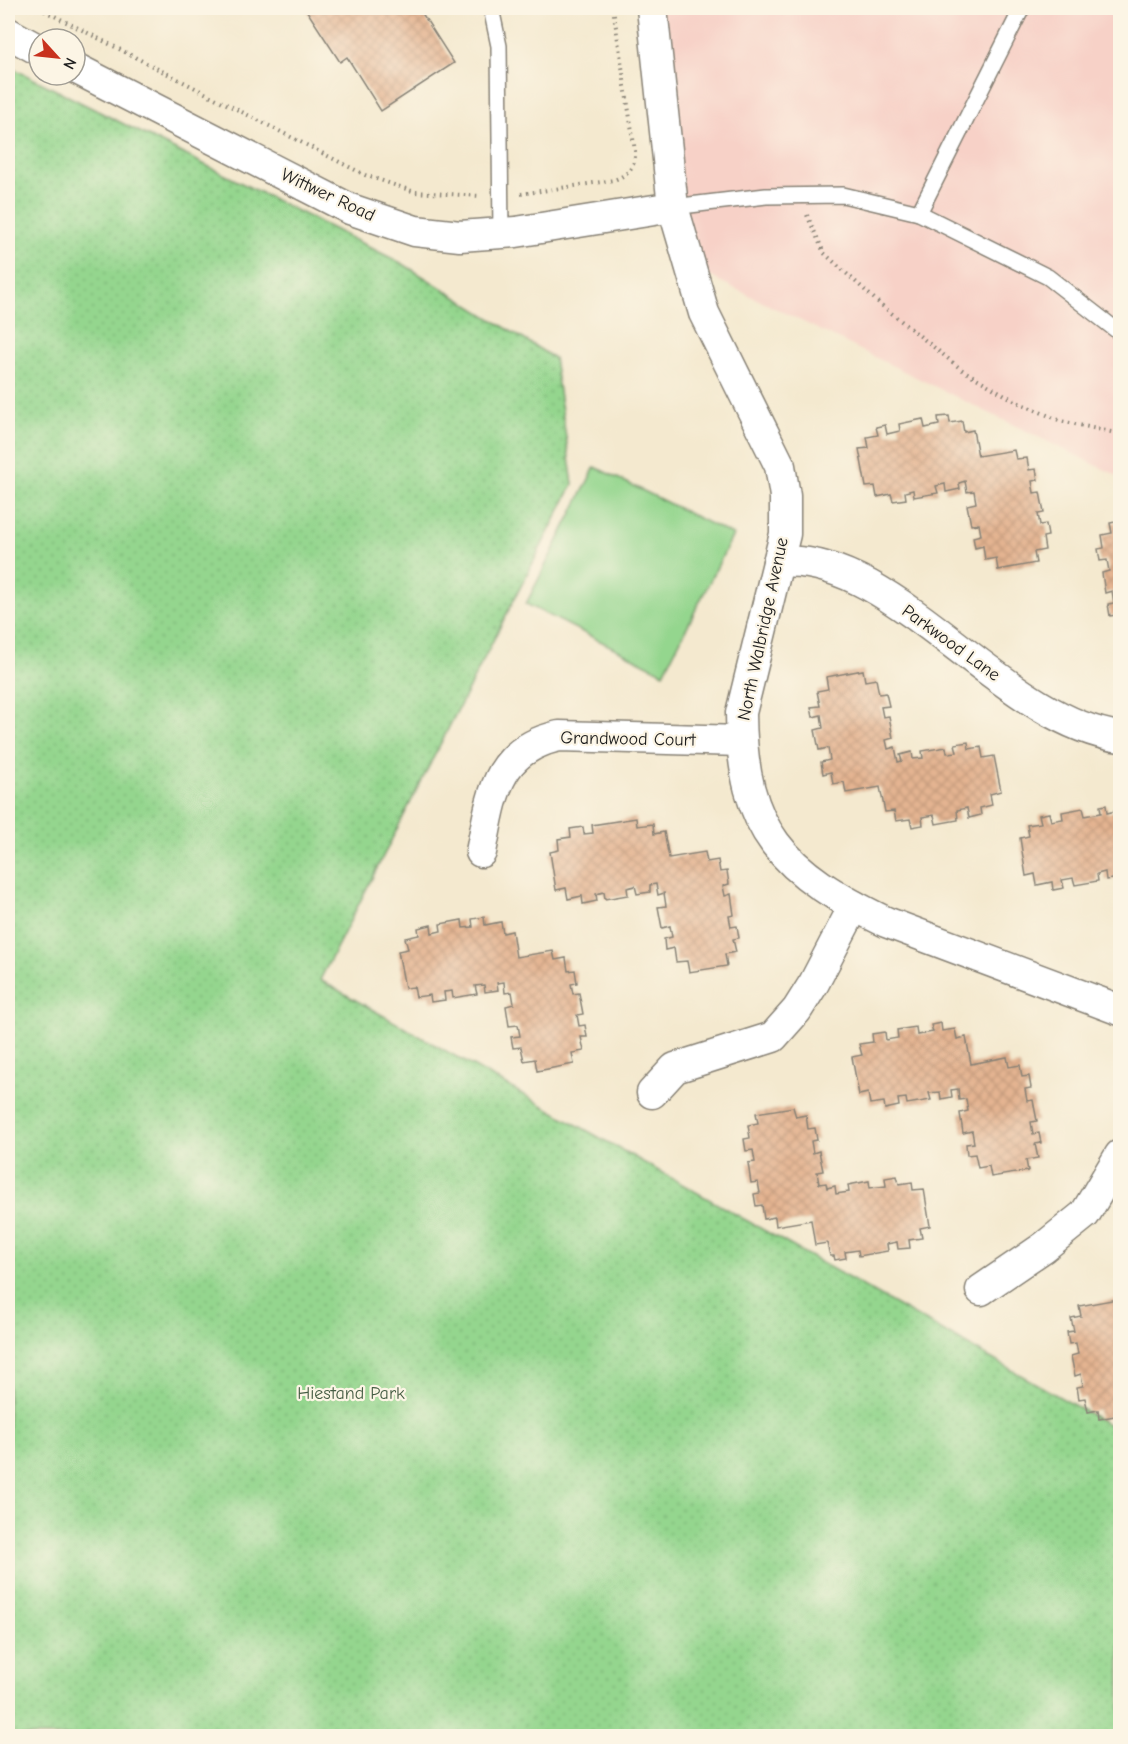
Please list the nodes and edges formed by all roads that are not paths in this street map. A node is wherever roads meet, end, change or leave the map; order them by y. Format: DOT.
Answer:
graph roads {
  1 [pos="490,8"];
  2 [pos="652,8"];
  3 [pos="1022,8"];
  4 [pos="8,33"];
  5 [pos="27,43"];
  6 [pos="87,74"];
  7 [pos="673,207"];
  8 [pos="919,213"];
  9 [pos="501,234"];
  10 [pos="1120,333"];
  11 [pos="778,562"];
  12 [pos="1120,737"];
  13 [pos="741,741"];
  14 [pos="481,852"];
  15 [pos="854,906"];
  16 [pos="1120,1010"];
  17 [pos="652,1093"];
  18 [pos="1120,1155"];
  19 [pos="981,1290"];
  1 -- 9 [label="lane"];
  2 -- 7 [label="street, North Walbridge Avenue"];
  3 -- 8 [label="lane"];
  4 -- 5 [label="street"];
  6 -- 9 [label="street, Wittwer Road"];
  7 -- 8 [label="lane"];
  7 -- 9 [label="street, Wittwer Road"];
  7 -- 11 [label="street, North Walbridge Avenue"];
  8 -- 10 [label="lane"];
  11 -- 12 [label="street, Parkwood Lane"];
  11 -- 13 [label="street, North Walbridge Avenue"];
  13 -- 14 [label="street, Grandwood Court"];
  13 -- 15 [label="street, North Walbridge Avenue"];
  15 -- 16 [label="street, North Walbridge Avenue"];
  15 -- 17 [label="street"];
  18 -- 19 [label="street"];
}
